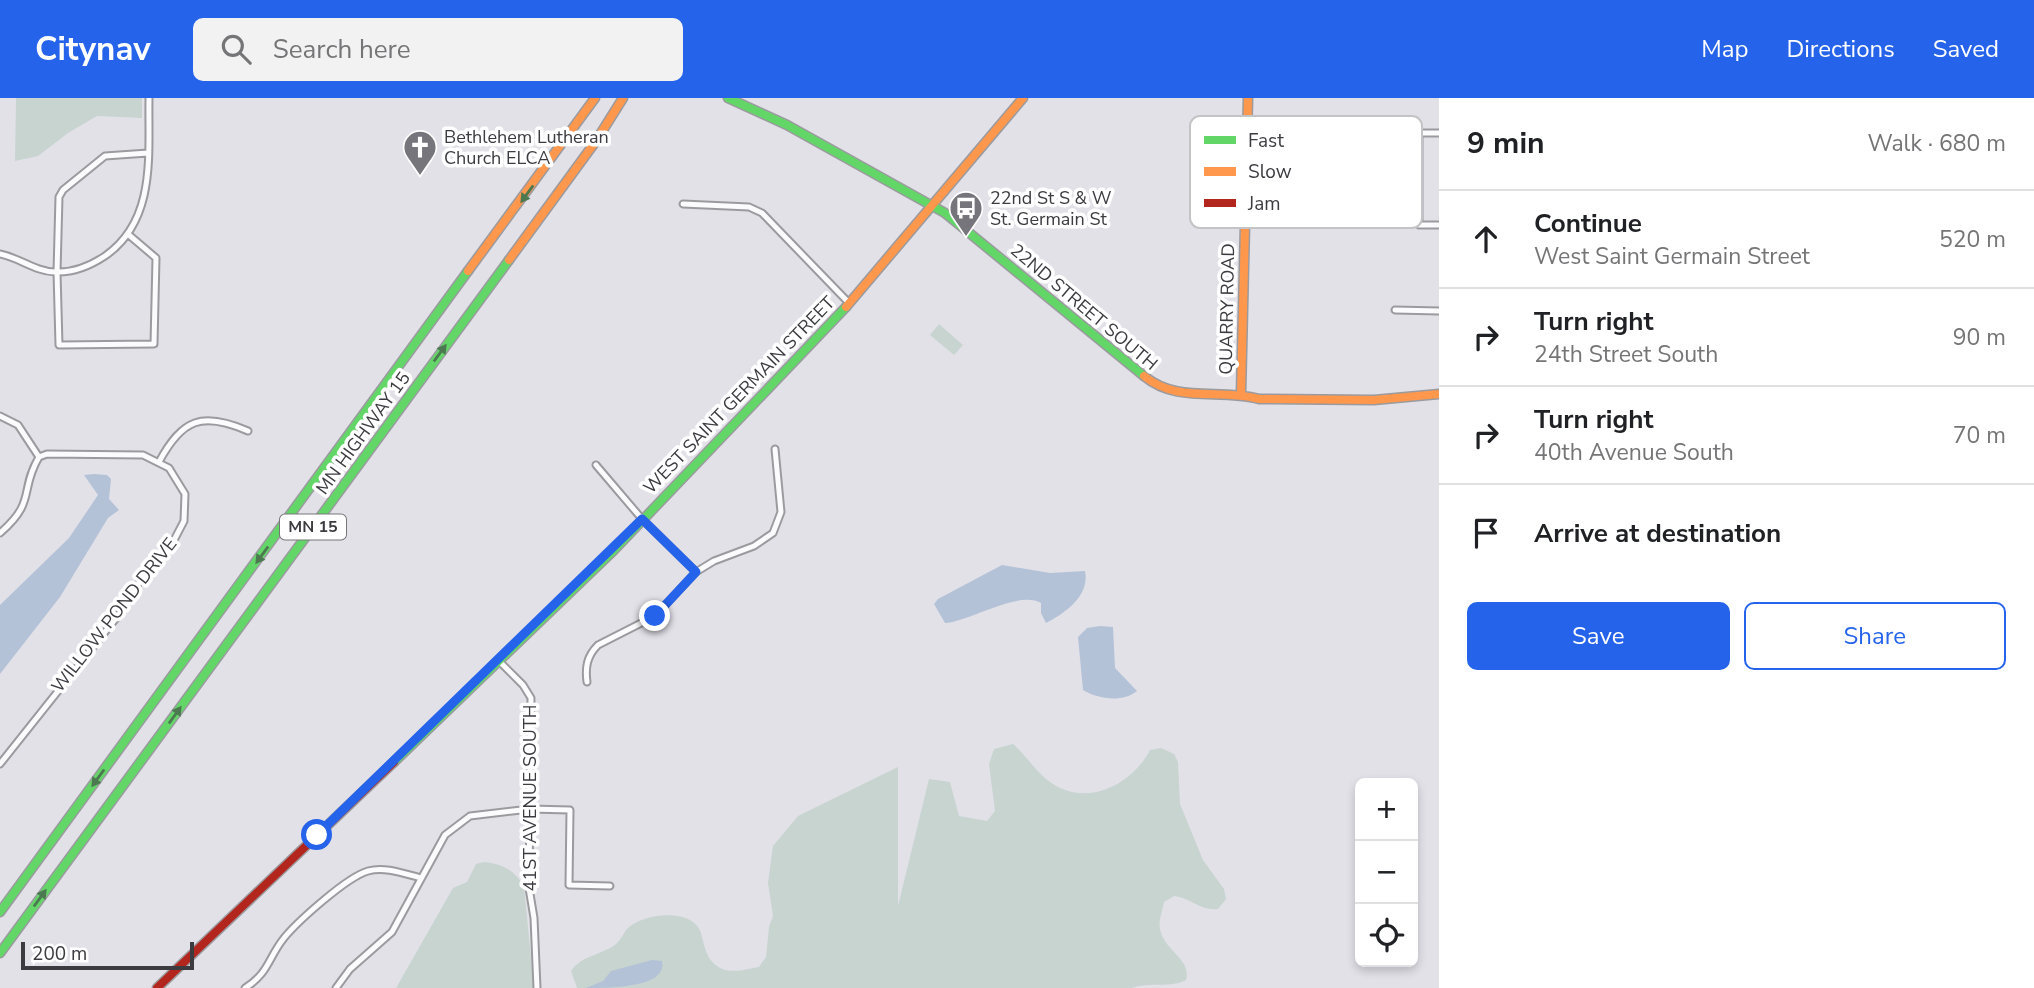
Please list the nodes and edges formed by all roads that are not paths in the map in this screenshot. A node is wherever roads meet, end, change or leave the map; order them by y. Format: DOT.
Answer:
graph roads {
  1 [pos="149,98"];
  2 [pos="595,98"];
  3 [pos="623,98"];
  4 [pos="727,98"];
  5 [pos="1023,98"];
  6 [pos="1248,98"];
  7 [pos="1248,116"];
  8 [pos="148,153"];
  9 [pos="683,204"];
  10 [pos="932,205"];
  11 [pos="1245,228"];
  12 [pos="129,235"];
  13 [pos="0,254"];
  14 [pos="57,272"];
  15 [pos="849,303"];
  16 [pos="1395,310"];
  17 [pos="1439,311"];
  18 [pos="1241,394"];
  19 [pos="1439,394"];
  20 [pos="0,415"];
  21 [pos="248,431"];
  22 [pos="775,449"];
  23 [pos="39,457"];
  24 [pos="159,463"];
  25 [pos="596,465"];
  26 [pos="642,519"];
  27 [pos="0,533"];
  28 [pos="696,572"];
  29 [pos="499,661"];
  30 [pos="587,682"];
  31 [pos="0,764"];
  32 [pos="530,809"];
  33 [pos="421,878"];
  34 [pos="610,886"];
  35 [pos="0,912"];
  36 [pos="0,953"];
  37 [pos="158,988"];
  38 [pos="245,988"];
  39 [pos="336,988"];
  40 [pos="537,988"];
  1 -- 8 [label="street"];
  2 -- 35 [label="main road, MN HIGHWAY 15 / MN 15, one-way"];
  36 -- 3 [label="main road, MN HIGHWAY 15 / MN 15, one-way"];
  4 -- 10 [label="main road, 22ND STREET SOUTH"];
  5 -- 10 [label="main road, WEST SAINT GERMAIN STREET"];
  6 -- 7 [label="main road, QUARRY ROAD"];
  8 -- 12 [label="street"];
  8 -- 14 [label="street"];
  9 -- 15 [label="street"];
  10 -- 15 [label="main road, WEST SAINT GERMAIN STREET"];
  10 -- 18 [label="main road, 22ND STREET SOUTH"];
  11 -- 18 [label="main road, QUARRY ROAD"];
  12 -- 14 [label="street"];
  12 -- 14 [label="street"];
  13 -- 14 [label="street"];
  15 -- 26 [label="main road, WEST SAINT GERMAIN STREET"];
  16 -- 17 [label="street"];
  18 -- 19 [label="main road, 22ND STREET SOUTH"];
  20 -- 23 [label="street"];
  21 -- 24 [label="street"];
  22 -- 28 [label="street"];
  23 -- 24 [label="street"];
  23 -- 27 [label="street"];
  24 -- 31 [label="street, WILLOW POND DRIVE"];
  25 -- 26 [label="street"];
  26 -- 28 [label="street"];
  26 -- 29 [label="main road, WEST SAINT GERMAIN STREET"];
  28 -- 30 [label="street"];
  29 -- 32 [label="street, 41ST AVENUE SOUTH"];
  29 -- 37 [label="main road, WEST SAINT GERMAIN STREET"];
  32 -- 33 [label="street"];
  32 -- 34 [label="street"];
  32 -- 40 [label="street, 41ST AVENUE SOUTH"];
  33 -- 38 [label="street"];
  33 -- 39 [label="street"];
}
